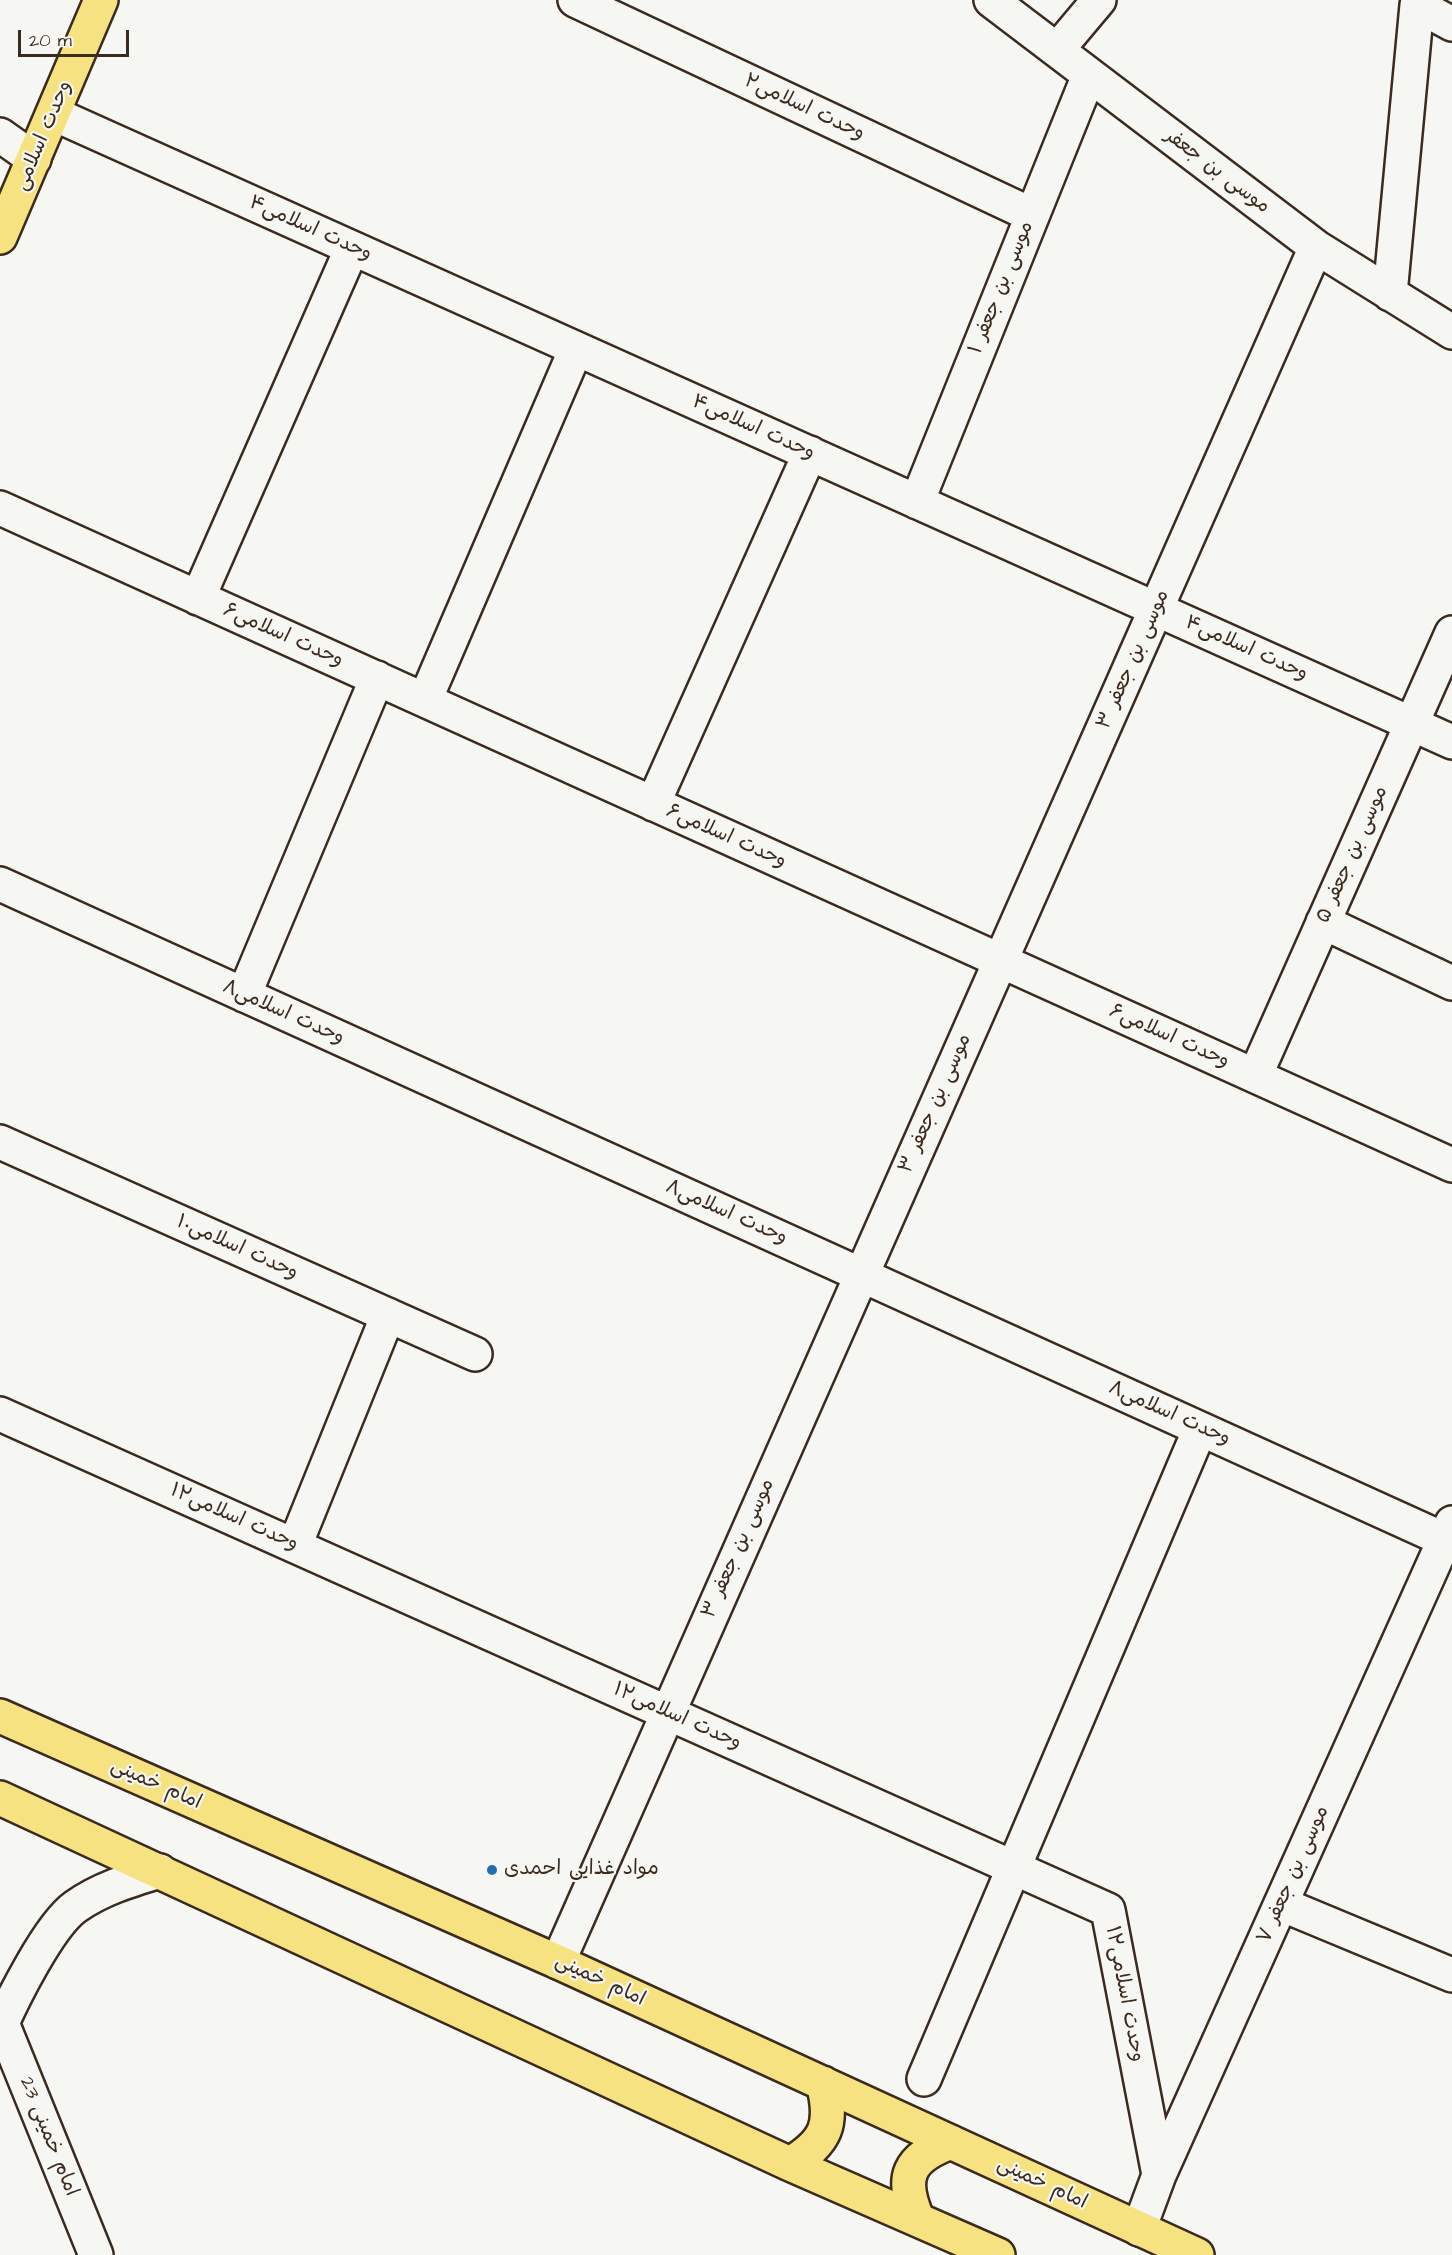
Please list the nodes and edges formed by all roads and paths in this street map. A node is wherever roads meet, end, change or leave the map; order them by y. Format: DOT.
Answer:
graph roads {
  1 [pos="101,0"];
  2 [pos="575,0"];
  3 [pos="991,0"];
  4 [pos="1099,0"];
  5 [pos="1452,24"];
  6 [pos="1056,50"];
  7 [pos="1089,75"];
  8 [pos="54,114"];
  9 [pos="0,135"];
  10 [pos="34,159"];
  11 [pos="1032,215"];
  12 [pos="0,237"];
  13 [pos="1316,247"];
  14 [pos="352,248"];
  15 [pos="1390,294"];
  16 [pos="1452,332"];
  17 [pos="576,349"];
  18 [pos="810,453"];
  19 [pos="917,502"];
  20 [pos="0,508"];
  21 [pos="198,598"];
  22 [pos="1157,610"];
  23 [pos="1452,633"];
  24 [pos="377,678"];
  25 [pos="425,700"];
  26 [pos="1412,724"];
  27 [pos="1452,742"];
  28 [pos="653,804"];
  29 [pos="0,884"];
  30 [pos="1323,922"];
  31 [pos="999,961"];
  32 [pos="1452,982"];
  33 [pos="244,995"];
  34 [pos="1255,1076"];
  35 [pos="0,1142"];
  36 [pos="1452,1165"];
  37 [pos="861,1275"];
  38 [pos="388,1315"];
  39 [pos="475,1354"];
  40 [pos="0,1414"];
  41 [pos="1200,1429"];
  42 [pos="1450,1535"];
  43 [pos="295,1545"];
  44 [pos="667,1712"];
  45 [pos="0,1716"];
  46 [pos="0,1798"];
  47 [pos="1014,1867"];
  48 [pos="160,1871"];
  49 [pos="1281,1904"];
  50 [pos="558,1962"];
  51 [pos="1452,1975"];
  52 [pos="1,2023"];
  53 [pos="924,2079"];
  54 [pos="823,2083"];
  55 [pos="951,2142"];
  56 [pos="790,2164"];
  57 [pos="1159,2175"];
  58 [pos="918,2220"];
  59 [pos="1139,2229"];
  60 [pos="96,2255"];
  61 [pos="998,2255"];
  62 [pos="1197,2255"];
  1 -- 8 [label="main road, وحدت اسلامی"];
  2 -- 11 [label="street, وحدت اسلامی۲"];
  3 -- 6 [label="street, موسی بن جعفر"];
  4 -- 6 [label="street"];
  5 -- 15 [label="street"];
  6 -- 7 [label="street, موسی بن جعفر"];
  7 -- 11 [label="street, موسی بن جعفر ۱"];
  7 -- 13 [label="street, موسی بن جعفر"];
  8 -- 10 [label="main road, وحدت اسلامی"];
  8 -- 14 [label="street, وحدت اسلامی۴"];
  9 -- 10 [label="street"];
  10 -- 12 [label="main road, وحدت اسلامی"];
  11 -- 19 [label="street, موسی بن جعفر ۱"];
  13 -- 15 [label="street, موسی بن جعفر"];
  13 -- 22 [label="street, موسی بن جعفر ۳"];
  14 -- 17 [label="street, وحدت اسلامی۴"];
  14 -- 21 [label="street"];
  15 -- 16 [label="street, موسی بن جعفر"];
  17 -- 18 [label="street, وحدت اسلامی۴"];
  17 -- 25 [label="street"];
  18 -- 19 [label="street, وحدت اسلامی۴"];
  18 -- 28 [label="street"];
  19 -- 22 [label="street, وحدت اسلامی۴"];
  20 -- 21 [label="street, وحدت اسلامی۶"];
  21 -- 24 [label="street, وحدت اسلامی۶"];
  22 -- 26 [label="street, وحدت اسلامی۴"];
  22 -- 31 [label="street, موسی بن جعفر ۳"];
  23 -- 26 [label="street, موسی بن جعفر ۵"];
  24 -- 25 [label="street, وحدت اسلامی۶"];
  24 -- 33 [label="street"];
  25 -- 28 [label="street, وحدت اسلامی۶"];
  26 -- 27 [label="street, وحدت اسلامی۴"];
  26 -- 30 [label="street, موسی بن جعفر ۵"];
  28 -- 31 [label="street, وحدت اسلامی۶"];
  29 -- 33 [label="street, وحدت اسلامی۸"];
  30 -- 32 [label="street"];
  30 -- 34 [label="street, موسی بن جعفر ۵"];
  31 -- 34 [label="street, وحدت اسلامی۶"];
  31 -- 37 [label="street, موسی بن جعفر ۳"];
  33 -- 37 [label="street, وحدت اسلامی۸"];
  34 -- 36 [label="street, وحدت اسلامی۶"];
  35 -- 38 [label="street, وحدت اسلامی۱۰"];
  37 -- 41 [label="street, وحدت اسلامی۸"];
  37 -- 44 [label="street, موسی بن جعفر ۳"];
  38 -- 39 [label="street, وحدت اسلامی۱۰"];
  38 -- 43 [label="street"];
  40 -- 43 [label="street, وحدت اسلامی۱۲"];
  41 -- 42 [label="street, وحدت اسلامی۸"];
  41 -- 47 [label="street"];
  42 -- 49 [label="street, موسی بن جعفر ۷"];
  43 -- 44 [label="street, وحدت اسلامی۱۲"];
  44 -- 47 [label="street, وحدت اسلامی۱۲"];
  44 -- 50 [label="street, موسی بن جعفر ۳"];
  45 -- 50 [label="main road, امام خمینی"];
  46 -- 48 [label="main road"];
  47 -- 53 [label="street"];
  47 -- 57 [label="street, وحدت اسلامی۱۲"];
  48 -- 52 [label="street"];
  48 -- 56 [label="main road"];
  49 -- 51 [label="street"];
  49 -- 57 [label="street, موسی بن جعفر ۷"];
  50 -- 54 [label="main road, امام خمینی"];
  52 -- 60 [label="street, امام خمینی 23"];
  54 -- 55 [label="main road, امام خمینی"];
  54 -- 56 [label="main road"];
  55 -- 58 [label="main road"];
  55 -- 59 [label="main road, امام خمینی"];
  56 -- 58 [label="main road"];
  57 -- 59 [label="street, موسی بن جعفر ۷"];
  58 -- 61 [label="main road"];
  59 -- 62 [label="main road, امام خمینی"];
}
